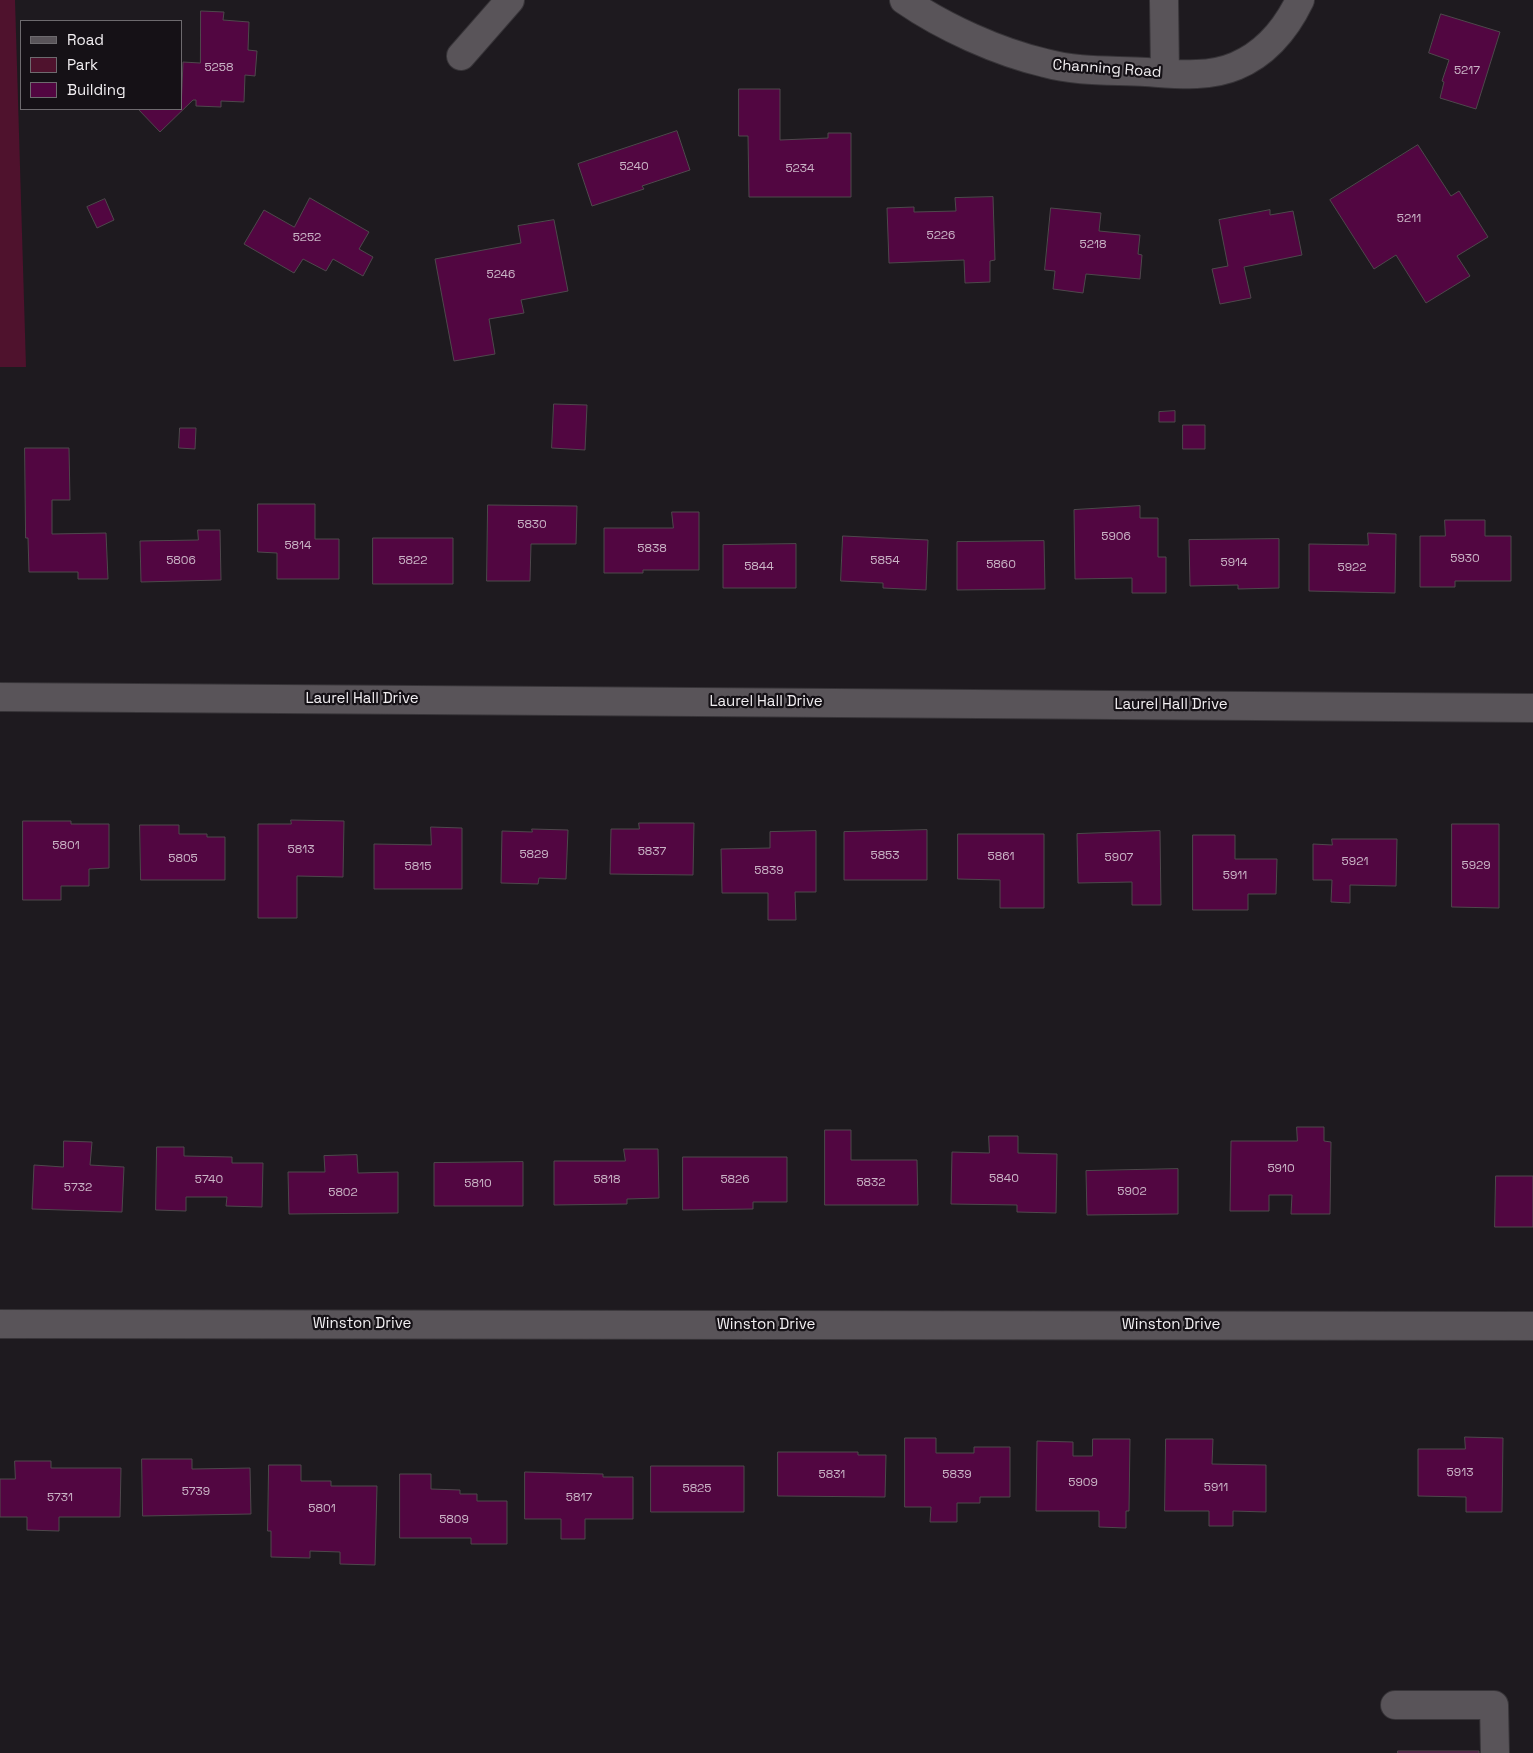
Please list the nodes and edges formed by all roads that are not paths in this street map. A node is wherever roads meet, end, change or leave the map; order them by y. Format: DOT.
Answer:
graph roads {
  1 [pos="510,0"];
  2 [pos="904,0"];
  3 [pos="1164,0"];
  4 [pos="1300,0"];
  5 [pos="461,56"];
  6 [pos="1165,73"];
  7 [pos="0,697"];
  8 [pos="1533,708"];
  9 [pos="0,1324"];
  10 [pos="1533,1326"];
  11 [pos="1395,1705"];
  12 [pos="1495,1753"];
  1 -- 5 [label="street"];
  2 -- 6 [label="street, Channing Road"];
  3 -- 6 [label="street"];
  4 -- 6 [label="street, Channing Road"];
  7 -- 8 [label="street, Laurel Hall Drive"];
  9 -- 10 [label="street, Winston Drive"];
  11 -- 12 [label="street"];
}
